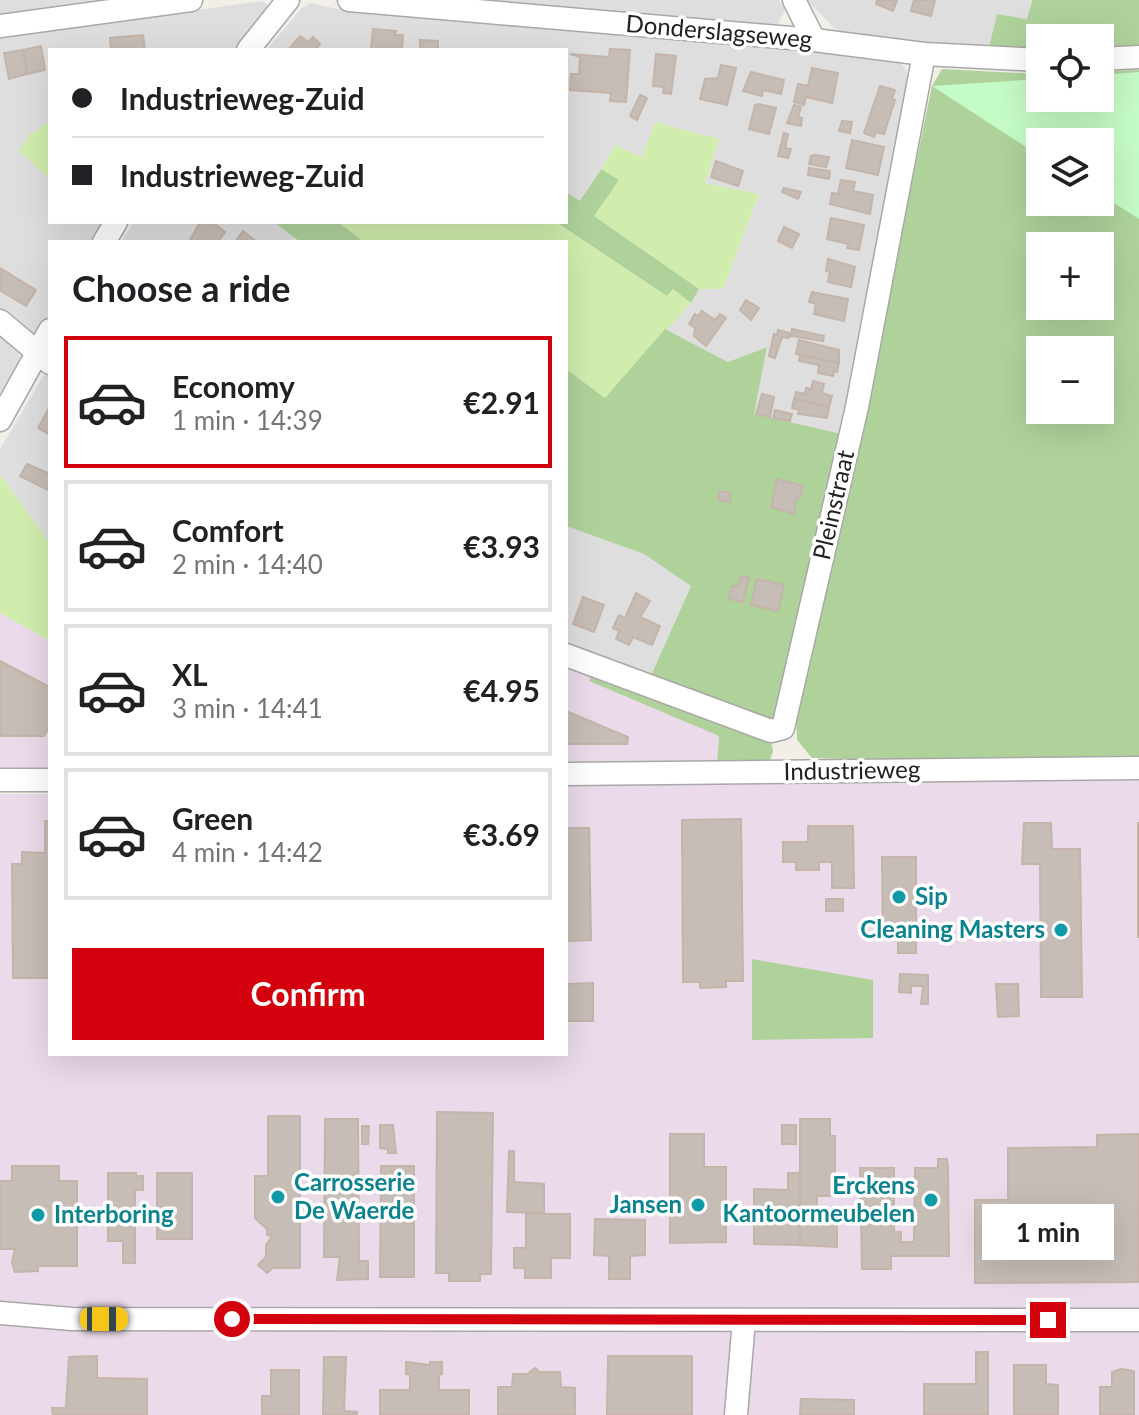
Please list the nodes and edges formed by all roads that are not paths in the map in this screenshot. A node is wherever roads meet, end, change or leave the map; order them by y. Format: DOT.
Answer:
graph roads {
  1 [pos="191,0"];
  2 [pos="349,0"];
  3 [pos="794,0"];
  4 [pos="283,2"];
  5 [pos="0,26"];
  6 [pos="814,40"];
  7 [pos="249,48"];
  8 [pos="924,54"];
  9 [pos="1139,57"];
  10 [pos="1114,58"];
  11 [pos="1026,59"];
  12 [pos="0,321"];
  13 [pos="48,338"];
  14 [pos="43,358"];
  15 [pos="0,420"];
  16 [pos="568,656"];
  17 [pos="1139,768"];
  18 [pos="568,774"];
  19 [pos="0,780"];
  20 [pos="48,780"];
  21 [pos="0,1313"];
  22 [pos="744,1320"];
  23 [pos="1139,1320"];
  24 [pos="736,1415"];
  1 -- 5 [label="street"];
  2 -- 6 [label="street, Donderslagseweg"];
  3 -- 6 [label="street"];
  4 -- 7 [label="street"];
  6 -- 8 [label="street, Donderslagseweg"];
  8 -- 11 [label="street, Donderslagseweg"];
  8 -- 16 [label="street, Pleinstraat"];
  9 -- 10 [label="street"];
  12 -- 14 [label="street"];
  13 -- 14 [label="street"];
  14 -- 15 [label="street"];
  17 -- 18 [label="street, Industrieweg"];
  19 -- 20 [label="street"];
  21 -- 22 [label="street"];
  22 -- 23 [label="street"];
  22 -- 24 [label="street"];
}
